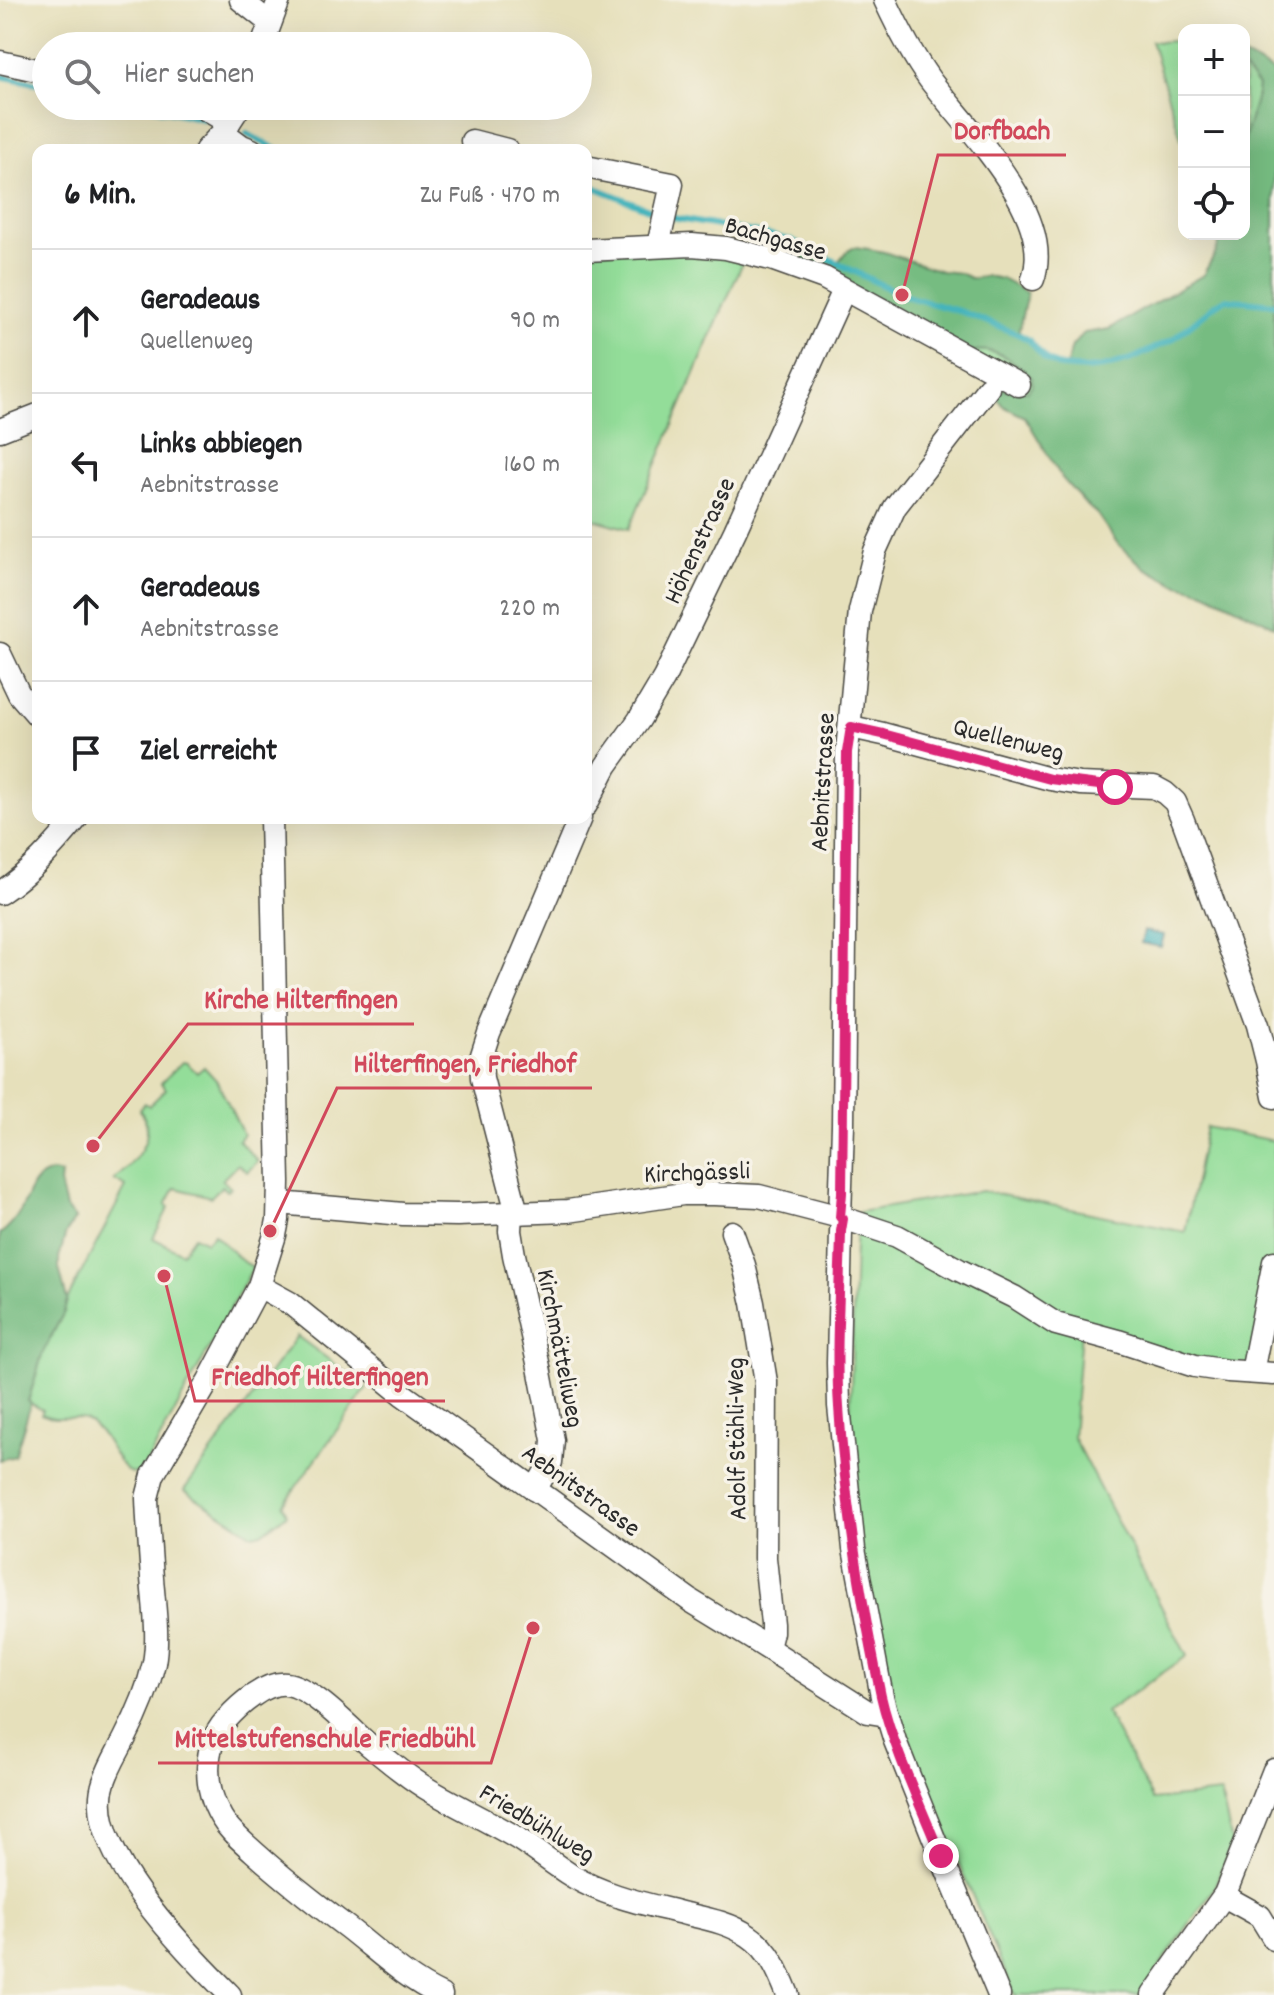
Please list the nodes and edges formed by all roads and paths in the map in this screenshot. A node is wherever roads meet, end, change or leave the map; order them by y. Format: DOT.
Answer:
graph roads {
  1 [pos="241,0"];
  2 [pos="279,0"];
  3 [pos="885,0"];
  4 [pos="270,23"];
  5 [pos="267,32"];
  6 [pos="0,62"];
  7 [pos="32,69"];
  8 [pos="230,120"];
  9 [pos="472,141"];
  10 [pos="211,144"];
  11 [pos="241,144"];
  12 [pos="484,144"];
  13 [pos="592,169"];
  14 [pos="658,246"];
  15 [pos="592,250"];
  16 [pos="1033,279"];
  17 [pos="844,290"];
  18 [pos="1019,385"];
  19 [pos="988,388"];
  20 [pos="32,417"];
  21 [pos="0,430"];
  22 [pos="0,654"];
  23 [pos="32,709"];
  24 [pos="851,727"];
  25 [pos="592,793"];
  26 [pos="72,824"];
  27 [pos="271,824"];
  28 [pos="577,824"];
  29 [pos="0,893"];
  30 [pos="1274,1097"];
  31 [pos="279,1203"];
  32 [pos="514,1213"];
  33 [pos="842,1218"];
  34 [pos="732,1232"];
  35 [pos="1274,1262"];
  36 [pos="259,1286"];
  37 [pos="1263,1373"];
  38 [pos="535,1490"];
  39 [pos="768,1648"];
  40 [pos="887,1715"];
  41 [pos="1274,1770"];
  42 [pos="1224,1896"];
  43 [pos="1274,1939"];
  44 [pos="230,1995"];
  45 [pos="441,1995"];
  46 [pos="788,1995"];
  47 [pos="999,1995"];
  48 [pos="1153,1995"];
  1 -- 4 [label="street"];
  2 -- 4 [label="street"];
  3 -- 16 [label="street"];
  4 -- 5 [label="street"];
  6 -- 7 [label="street"];
  8 -- 10 [label="street"];
  8 -- 11 [label="street"];
  9 -- 12 [label="street"];
  13 -- 14 [label="street"];
  14 -- 15 [label="street, Bachgasse"];
  14 -- 17 [label="street, Bachgasse"];
  17 -- 18 [label="street, Bachgasse"];
  17 -- 25 [label="street, Höhenstrasse"];
  19 -- 24 [label="street, Aebnitstrasse"];
  20 -- 21 [label="street"];
  22 -- 23 [label="street"];
  24 -- 30 [label="street, Quellenweg"];
  24 -- 33 [label="street, Aebnitstrasse"];
  26 -- 29 [label="street"];
  27 -- 31 [label="street"];
  28 -- 32 [label="street"];
  31 -- 32 [label="street, Kirchgässli"];
  31 -- 36 [label="street"];
  32 -- 33 [label="street, Kirchgässli"];
  32 -- 38 [label="street, Kirchmätteliweg"];
  33 -- 37 [label="street, Kirchgässli"];
  33 -- 40 [label="street, Aebnitstrasse"];
  34 -- 39 [label="street, Adolf Stähli-Weg"];
  35 -- 37 [label="street"];
  36 -- 38 [label="street, Aebnitstrasse"];
  36 -- 44 [label="street"];
  38 -- 39 [label="street, Aebnitstrasse"];
  39 -- 40 [label="street, Aebnitstrasse"];
  40 -- 47 [label="street, Aebnitstrasse"];
  41 -- 42 [label="street"];
  42 -- 43 [label="street"];
  42 -- 48 [label="street"];
  45 -- 46 [label="street, Friedbühlweg"];
}
